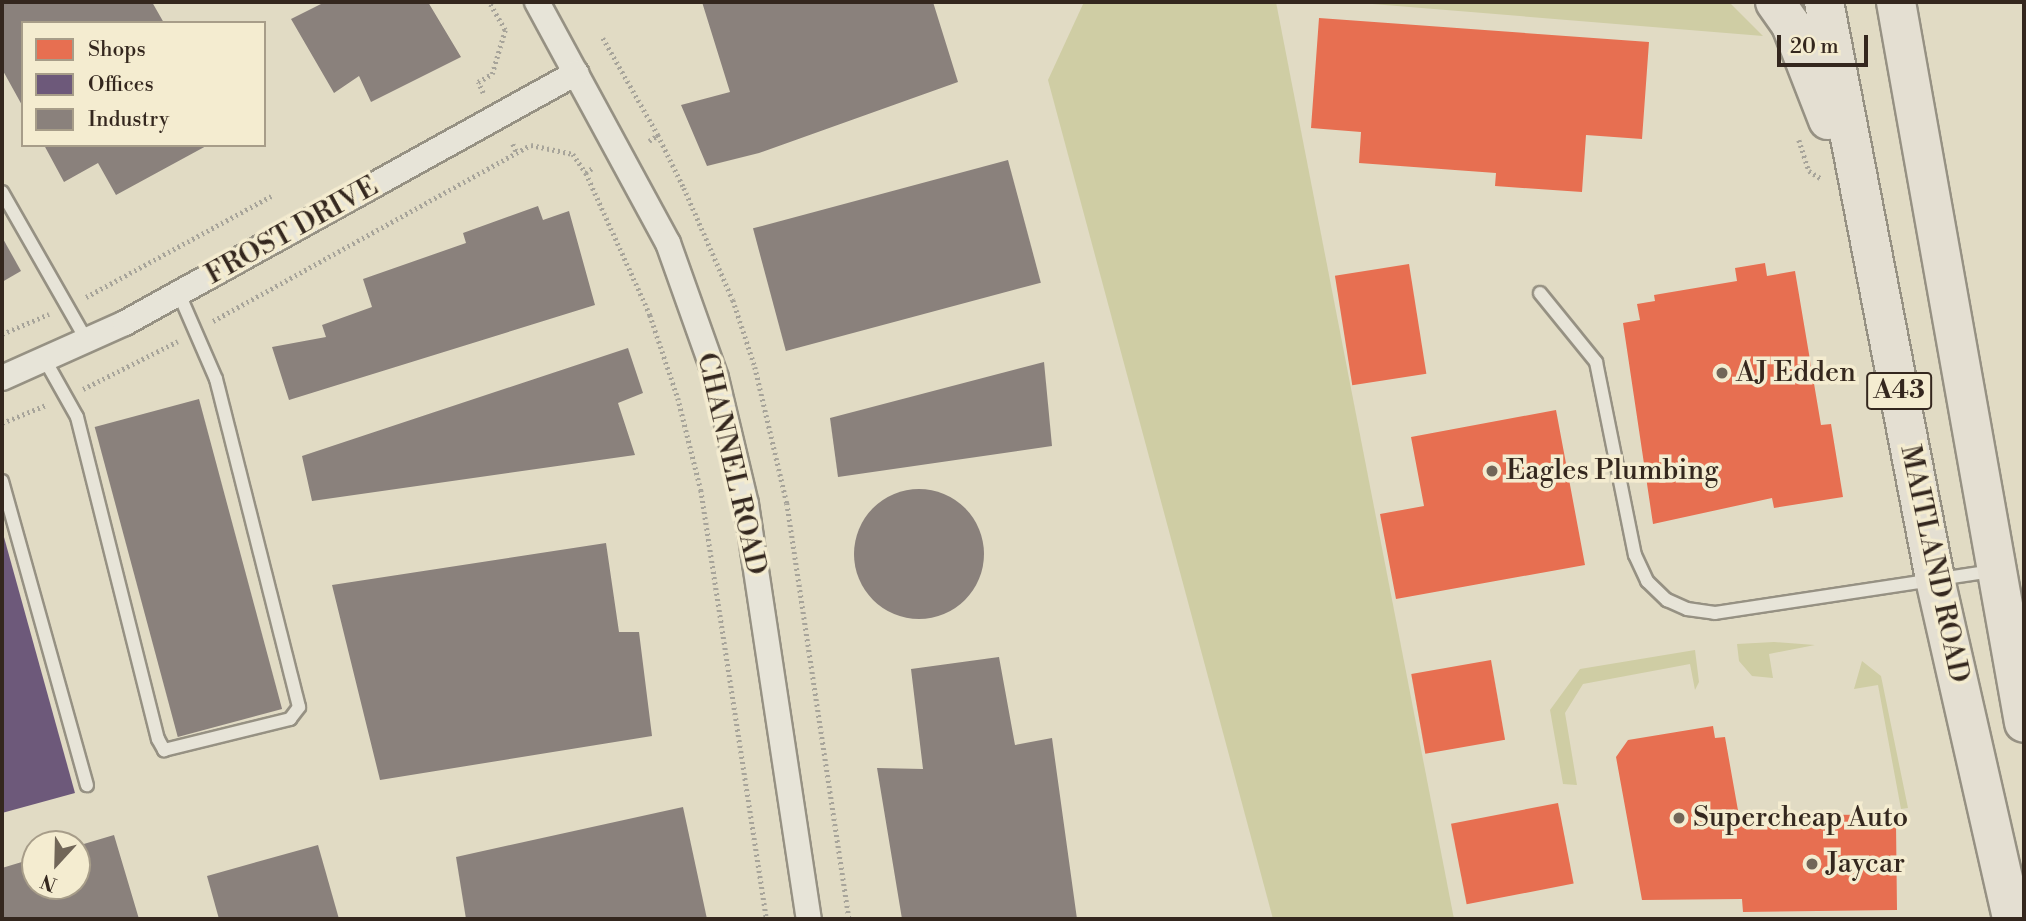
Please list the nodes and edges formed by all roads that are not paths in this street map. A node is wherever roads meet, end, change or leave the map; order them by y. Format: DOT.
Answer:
graph roads {
  1 [pos="537,2"];
  2 [pos="1775,2"];
  3 [pos="1824,2"];
  4 [pos="1896,2"];
  5 [pos="576,74"];
  6 [pos="2,192"];
  7 [pos="1861,204"];
  8 [pos="1540,293"];
  9 [pos="179,294"];
  10 [pos="88,343"];
  11 [pos="46,360"];
  12 [pos="2,378"];
  13 [pos="2,481"];
  14 [pos="1998,570"];
  15 [pos="1935,579"];
  16 [pos="2024,723"];
  17 [pos="88,785"];
  18 [pos="809,919"];
  19 [pos="2012,919"];
  1 -- 5 [label="street, CHANNEL ROAD"];
  2 -- 7 [label="highway, A43"];
  3 -- 7 [label="highway, MAITLAND ROAD / A43"];
  4 -- 14 [label="highway, MAITLAND ROAD / A43"];
  5 -- 9 [label="street, FROST DRIVE"];
  5 -- 18 [label="street, CHANNEL ROAD"];
  6 -- 10 [label="lane"];
  7 -- 15 [label="highway, MAITLAND ROAD / A43"];
  8 -- 15 [label="lane"];
  9 -- 10 [label="street, FROST DRIVE"];
  9 -- 11 [label="lane"];
  10 -- 11 [label="street, FROST DRIVE"];
  11 -- 12 [label="street, FROST DRIVE"];
  13 -- 17 [label="lane"];
  14 -- 15 [label="lane"];
  14 -- 16 [label="highway, MAITLAND ROAD / A43"];
  15 -- 19 [label="highway, MAITLAND ROAD / A43"];
}
